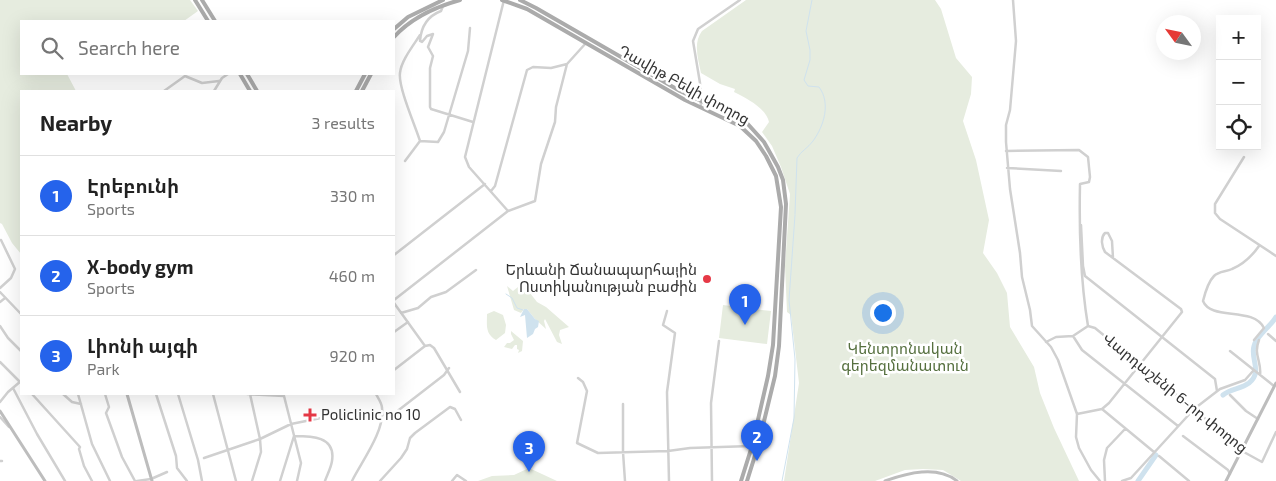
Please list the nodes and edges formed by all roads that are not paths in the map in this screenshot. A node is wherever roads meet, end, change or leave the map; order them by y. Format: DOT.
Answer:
graph roads {
  1 [pos="195,0"];
  2 [pos="202,0"];
  3 [pos="443,0"];
  4 [pos="460,0"];
  5 [pos="504,0"];
  6 [pos="520,0"];
  7 [pos="740,0"];
  8 [pos="1013,0"];
  9 [pos="443,6"];
  10 [pos="207,20"];
  11 [pos="214,20"];
  12 [pos="395,28"];
  13 [pos="470,28"];
  14 [pos="420,34"];
  15 [pos="395,36"];
  16 [pos="588,39"];
  17 [pos="586,43"];
  18 [pos="567,64"];
  19 [pos="224,75"];
  20 [pos="241,75"];
  21 [pos="248,75"];
  22 [pos="364,75"];
  23 [pos="370,75"];
  24 [pos="219,81"];
  25 [pos="165,90"];
  26 [pos="214,90"];
  27 [pos="249,90"];
  28 [pos="256,90"];
  29 [pos="357,90"];
  30 [pos="363,90"];
  31 [pos="700,102"];
  32 [pos="701,108"];
  33 [pos="448,115"];
  34 [pos="473,122"];
  35 [pos="420,141"];
  36 [pos="1006,151"];
  37 [pos="1244,157"];
  38 [pos="405,160"];
  39 [pos="1008,168"];
  40 [pos="1060,170"];
  41 [pos="485,184"];
  42 [pos="491,191"];
  43 [pos="508,210"];
  44 [pos="1081,225"];
  45 [pos="1,240"];
  46 [pos="1259,246"];
  47 [pos="395,254"];
  48 [pos="1276,256"];
  49 [pos="1113,258"];
  50 [pos="476,270"];
  51 [pos="0,288"];
  52 [pos="0,292"];
  53 [pos="5,298"];
  54 [pos="395,301"];
  55 [pos="0,302"];
  56 [pos="395,304"];
  57 [pos="666,312"];
  58 [pos="20,313"];
  59 [pos="401,313"];
  60 [pos="408,322"];
  61 [pos="0,326"];
  62 [pos="1088,326"];
  63 [pos="395,331"];
  64 [pos="1268,334"];
  65 [pos="1073,336"];
  66 [pos="1162,338"];
  67 [pos="1254,340"];
  68 [pos="1259,340"];
  69 [pos="719,341"];
  70 [pos="1276,341"];
  71 [pos="1046,342"];
  72 [pos="425,346"];
  73 [pos="20,350"];
  74 [pos="1230,351"];
  75 [pos="0,362"];
  76 [pos="1140,365"];
  77 [pos="395,369"];
  78 [pos="448,370"];
  79 [pos="1253,371"];
  80 [pos="1260,375"];
  81 [pos="578,378"];
  82 [pos="20,381"];
  83 [pos="20,383"];
  84 [pos="1124,384"];
  85 [pos="1275,385"];
  86 [pos="13,388"];
  87 [pos="1217,391"];
  88 [pos="460,392"];
  89 [pos="0,393"];
  90 [pos="33,395"];
  91 [pos="64,395"];
  92 [pos="78,395"];
  93 [pos="105,395"];
  94 [pos="128,395"];
  95 [pos="156,395"];
  96 [pos="178,395"];
  97 [pos="213,395"];
  98 [pos="249,395"];
  99 [pos="284,395"];
  100 [pos="376,395"];
  101 [pos="1230,396"];
  102 [pos="3,397"];
  103 [pos="0,402"];
  104 [pos="81,404"];
  105 [pos="623,404"];
  106 [pos="1102,409"];
  107 [pos="1194,409"];
  108 [pos="0,411"];
  109 [pos="382,414"];
  110 [pos="1077,414"];
  111 [pos="0,417"];
  112 [pos="321,418"];
  113 [pos="1258,419"];
  114 [pos="461,420"];
  115 [pos="291,424"];
  116 [pos="1178,426"];
  117 [pos="9,427"];
  118 [pos="1125,429"];
  119 [pos="1276,432"];
  120 [pos="294,436"];
  121 [pos="1183,436"];
  122 [pos="260,439"];
  123 [pos="752,446"];
  124 [pos="712,447"];
  125 [pos="227,449"];
  126 [pos="668,451"];
  127 [pos="1242,451"];
  128 [pos="623,452"];
  129 [pos="1154,452"];
  130 [pos="1159,456"];
  131 [pos="204,458"];
  132 [pos="167,472"];
  133 [pos="1230,474"];
  134 [pos="151,480"];
  135 [pos="45,481"];
  136 [pos="65,481"];
  137 [pos="92,481"];
  138 [pos="110,481"];
  139 [pos="136,481"];
  140 [pos="187,481"];
  141 [pos="202,481"];
  142 [pos="236,481"];
  143 [pos="252,481"];
  144 [pos="280,481"];
  145 [pos="297,481"];
  146 [pos="325,481"];
  147 [pos="352,481"];
  148 [pos="380,481"];
  149 [pos="452,481"];
  150 [pos="466,481"];
  151 [pos="625,481"];
  152 [pos="669,481"];
  153 [pos="712,481"];
  154 [pos="740,481"];
  155 [pos="747,481"];
  156 [pos="885,481"];
  157 [pos="957,481"];
  158 [pos="1100,481"];
  159 [pos="1105,481"];
  160 [pos="1122,481"];
  161 [pos="1189,481"];
  162 [pos="1226,481"];
  1 -- 10 [label="main road"];
  2 -- 11 [label="main road"];
  3 -- 12 [label="main road"];
  4 -- 9 [label="main road"];
  5 -- 17 [label="main road, Դավիթ Բեկի փողոց"];
  5 -- 34 [label="street"];
  6 -- 16 [label="main road, Դավիթ Բեկի փողոց"];
  7 -- 31 [label="street"];
  8 -- 36 [label="street"];
  9 -- 14 [label="street"];
  9 -- 15 [label="main road"];
  13 -- 33 [label="street"];
  14 -- 33 [label="street"];
  14 -- 35 [label="street"];
  16 -- 17 [label="street"];
  16 -- 31 [label="main road, Դավիթ Բեկի փողոց"];
  17 -- 18 [label="street"];
  17 -- 32 [label="main road, Դավիթ Բեկի փողոց"];
  18 -- 42 [label="street"];
  18 -- 43 [label="street"];
  19 -- 24 [label="street"];
  20 -- 27 [label="main road"];
  21 -- 28 [label="main road"];
  22 -- 29 [label="main road"];
  23 -- 30 [label="main road"];
  24 -- 25 [label="street"];
  24 -- 26 [label="street"];
  31 -- 32 [label="street"];
  31 -- 155 [label="main road, Դավիթ Բեկի փողոց"];
  32 -- 123 [label="main road, Դավիթ Բեկի փողոց"];
  33 -- 34 [label="street"];
  33 -- 35 [label="street"];
  34 -- 41 [label="street"];
  35 -- 38 [label="street"];
  36 -- 39 [label="street"];
  36 -- 62 [label="street, Վարդաշենի 6-րդ փողոց"];
  37 -- 46 [label="street"];
  39 -- 40 [label="street"];
  39 -- 71 [label="street"];
  41 -- 42 [label="street"];
  41 -- 47 [label="street"];
  42 -- 43 [label="street"];
  43 -- 54 [label="street"];
  44 -- 66 [label="street"];
  45 -- 51 [label="street"];
  46 -- 48 [label="street"];
  46 -- 67 [label="street"];
  49 -- 49 [label="street"];
  49 -- 66 [label="street"];
  50 -- 59 [label="street"];
  52 -- 53 [label="street"];
  53 -- 55 [label="street"];
  53 -- 58 [label="street"];
  56 -- 59 [label="street"];
  57 -- 126 [label="street"];
  59 -- 60 [label="street"];
  60 -- 63 [label="street"];
  60 -- 72 [label="street"];
  61 -- 73 [label="street"];
  62 -- 65 [label="street, Վարդաշենի 6-րդ փողոց"];
  62 -- 76 [label="street, Վարդաշենի 6-րդ փողոց"];
  64 -- 70 [label="street"];
  65 -- 71 [label="street, Վարդաշենի 6-րդ փողոց"];
  65 -- 84 [label="street, Վարդաշենի 6-րդ փողոց"];
  66 -- 76 [label="street"];
  66 -- 87 [label="street"];
  68 -- 80 [label="street"];
  69 -- 124 [label="street"];
  71 -- 110 [label="street"];
  72 -- 77 [label="street"];
  72 -- 78 [label="street"];
  74 -- 79 [label="street"];
  75 -- 82 [label="street"];
  76 -- 84 [label="street"];
  76 -- 107 [label="street, Վարդաշենի 6-րդ փողոց"];
  78 -- 88 [label="street"];
  78 -- 109 [label="street"];
  79 -- 80 [label="street"];
  79 -- 87 [label="street"];
  80 -- 85 [label="street"];
  81 -- 128 [label="street"];
  83 -- 86 [label="street"];
  84 -- 106 [label="street"];
  84 -- 116 [label="street, Վարդաշենի 6-րդ փողոց"];
  85 -- 113 [label="main road"];
  86 -- 102 [label="street"];
  86 -- 136 [label="street"];
  87 -- 107 [label="street"];
  89 -- 102 [label="street"];
  90 -- 137 [label="street"];
  91 -- 104 [label="street"];
  92 -- 104 [label="street"];
  93 -- 139 [label="street"];
  94 -- 134 [label="main road"];
  95 -- 140 [label="street"];
  96 -- 141 [label="street"];
  97 -- 125 [label="street"];
  98 -- 122 [label="street"];
  99 -- 115 [label="street"];
  100 -- 109 [label="street"];
  101 -- 113 [label="street"];
  102 -- 103 [label="street"];
  104 -- 138 [label="street"];
  105 -- 128 [label="street"];
  106 -- 110 [label="street"];
  106 -- 118 [label="street"];
  107 -- 116 [label="street"];
  107 -- 127 [label="street, Վարդաշենի 6-րդ փողոց"];
  108 -- 117 [label="main road"];
  109 -- 147 [label="street"];
  110 -- 158 [label="street"];
  111 -- 117 [label="street"];
  112 -- 115 [label="street"];
  113 -- 127 [label="main road"];
  114 -- 148 [label="street"];
  115 -- 120 [label="street"];
  115 -- 122 [label="street"];
  116 -- 129 [label="street"];
  117 -- 135 [label="main road"];
  118 -- 129 [label="street"];
  118 -- 159 [label="street"];
  119 -- 127 [label="street, Վարդաշենի 6-րդ փողոց"];
  120 -- 144 [label="street"];
  120 -- 145 [label="street"];
  120 -- 146 [label="street"];
  121 -- 133 [label="street, Վարդաշենի 6-րդ փողոց"];
  122 -- 125 [label="street"];
  122 -- 143 [label="street"];
  123 -- 124 [label="street"];
  123 -- 154 [label="main road, Դավիթ Բեկի փողոց"];
  124 -- 126 [label="street"];
  124 -- 153 [label="street"];
  125 -- 131 [label="street"];
  125 -- 142 [label="street"];
  126 -- 128 [label="street"];
  126 -- 152 [label="street"];
  127 -- 133 [label="main road"];
  128 -- 151 [label="street"];
  129 -- 160 [label="street"];
  130 -- 161 [label="street"];
  132 -- 134 [label="street"];
  133 -- 162 [label="main road"];
  134 -- 139 [label="street"];
  149 -- 150 [label="street"];
  156 -- 157 [label="main road"];
}
